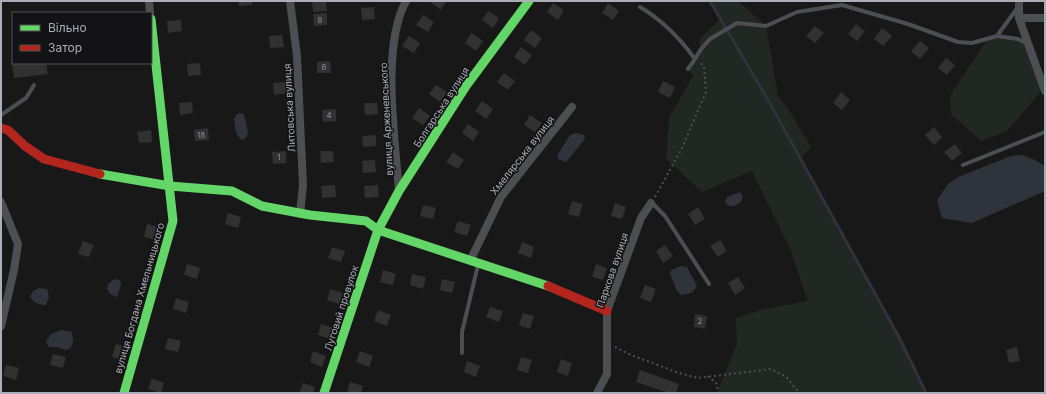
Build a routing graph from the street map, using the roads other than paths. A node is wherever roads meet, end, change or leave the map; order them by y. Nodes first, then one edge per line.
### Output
1 (149, 1) edge
2 (290, 1) edge
3 (406, 1) edge
4 (529, 1) edge
5 (1018, 4) edge
6 (640, 7) dead end
7 (150, 12) edge
8 (1019, 18) junction
9 (1045, 18) edge
10 (152, 28) edge
11 (997, 36) junction
12 (1028, 44) junction
13 (695, 59) junction
14 (688, 69) dead end
15 (34, 85) dead end
16 (1045, 91) edge
17 (572, 107) dead end
18 (1, 115) edge
19 (1, 128) edge
20 (1045, 132) edge
21 (962, 165) dead end
22 (170, 186) junction
23 (399, 191) junction
24 (1, 202) edge
25 (651, 203) joint
26 (300, 214) junction
27 (378, 230) junction
28 (474, 262) junction
29 (709, 284) dead end
30 (607, 311) junction
31 (1, 326) edge
32 (462, 352) dead end
33 (124, 393) edge
34 (324, 393) edge
35 (597, 393) edge

1 - 7 street
2 - 26 street, Литовська вулиця
3 - 23 street, вулиця Арженевського
4 - 23 street, Болгарська вулиця
5 - 8 street
5 - 11 lane
6 - 13 lane
8 - 9 street
8 - 12 street
10 - 22 street, вулиця Богдана Хмельницького
11 - 12 lane
11 - 13 lane
12 - 16 street
13 - 14 lane
15 - 18 lane
17 - 28 street, Хмелярська вулиця
19 - 22 street
20 - 21 lane
22 - 26 street
22 - 33 street, вулиця Богдана Хмельницького
23 - 27 street, Болгарська вулиця
24 - 31 street
25 - 29 lane
25 - 30 street, Паркова вулиця
26 - 27 street
27 - 28 street
27 - 34 street, Луговий провулок
28 - 30 street
28 - 32 lane
30 - 35 street, Паркова вулиця

